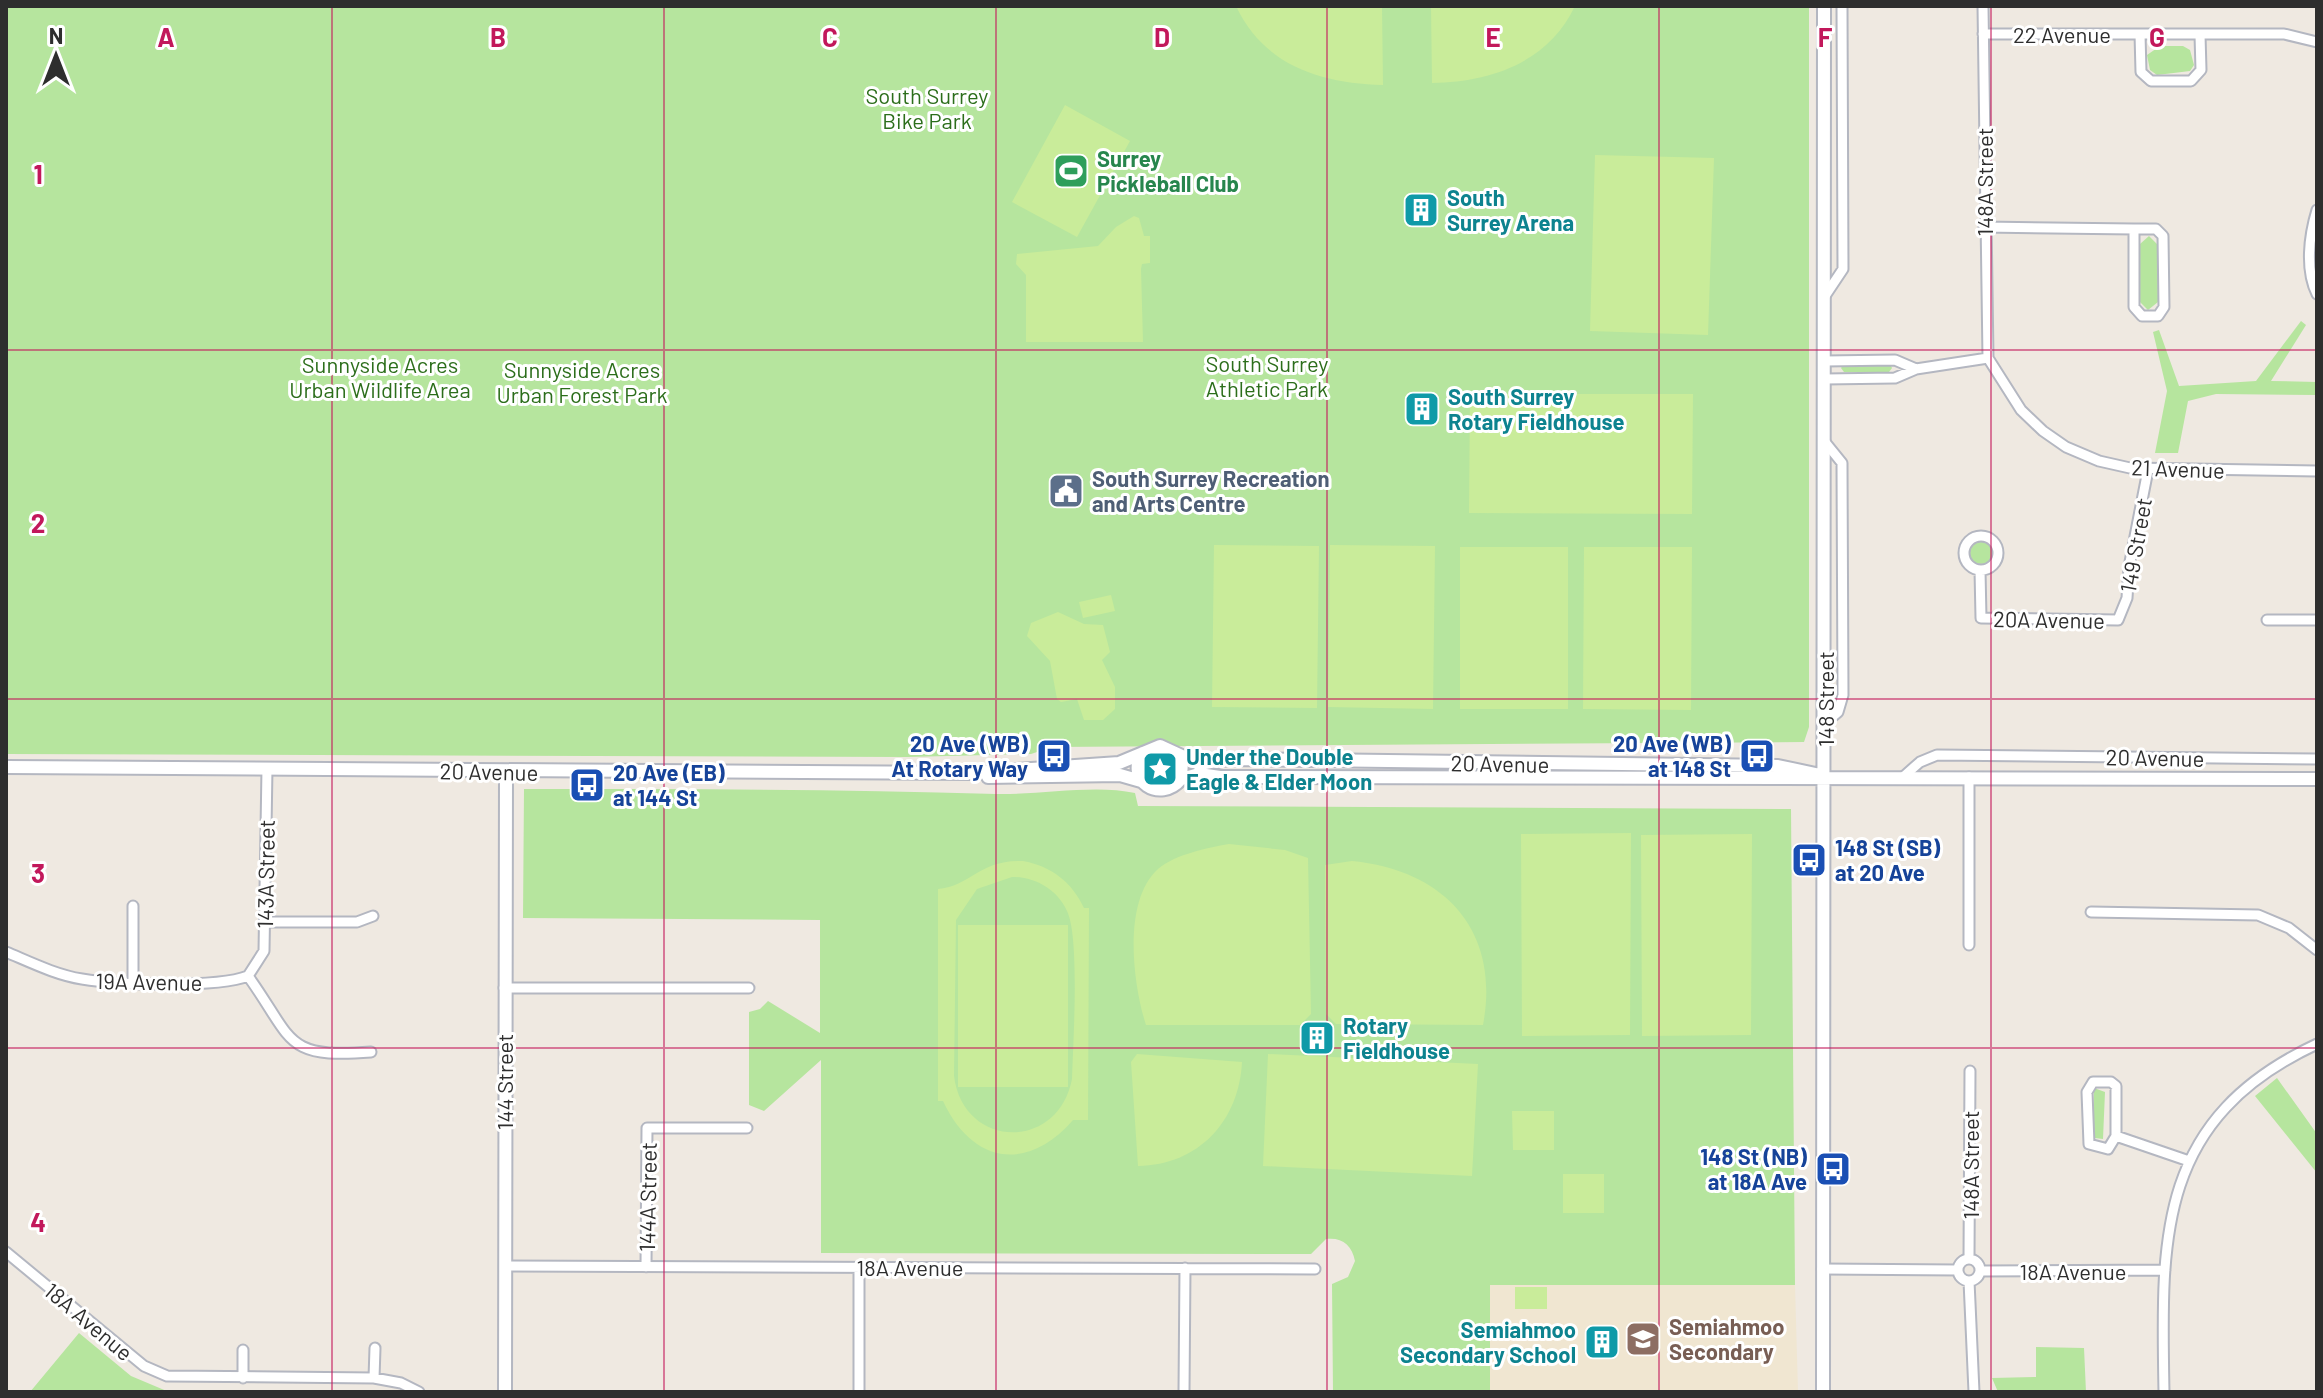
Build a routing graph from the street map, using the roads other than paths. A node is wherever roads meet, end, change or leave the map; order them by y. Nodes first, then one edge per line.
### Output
1 (1824, 6) edge
2 (1842, 6) edge
3 (1983, 6) edge
4 (1983, 34) junction
5 (2140, 34) junction
6 (2200, 35) junction
7 (2317, 42) edge
8 (2317, 210) edge
9 (1984, 227) junction
10 (2134, 229) junction
11 (2317, 294) edge
12 (1825, 296) junction
13 (1988, 358) junction
14 (1825, 361) junction
15 (1916, 369) junction
16 (1825, 379) junction
17 (1825, 442) junction
18 (2148, 470) junction
19 (2317, 471) edge
20 (1980, 570) dead end
21 (2118, 620) joint
22 (2267, 620) dead end
23 (2317, 620) edge
24 (1825, 723) junction
25 (1144, 752) junction
26 (1177, 754) junction
27 (2317, 759) edge
28 (6, 767) edge
29 (267, 768) junction
30 (506, 772) junction
31 (973, 773) junction
32 (1825, 776) junction
33 (1903, 777) junction
34 (1969, 777) junction
35 (1181, 779) junction
36 (2317, 779) edge
37 (1141, 781) junction
38 (133, 906) dead end
39 (2091, 912) dead end
40 (373, 916) dead end
41 (266, 922) junction
42 (1969, 945) dead end
43 (2317, 949) edge
44 (6, 952) edge
45 (248, 976) junction
46 (133, 982) junction
47 (504, 988) junction
48 (749, 988) dead end
49 (2317, 1044) edge
50 (371, 1052) dead end
51 (1970, 1071) dead end
52 (747, 1128) dead end
53 (2116, 1136) junction
54 (2189, 1161) junction
55 (6, 1252) edge
56 (1969, 1258) junction
57 (505, 1266) junction
58 (646, 1267) junction
59 (859, 1267) junction
60 (1185, 1268) junction
61 (1315, 1269) dead end
62 (1822, 1269) junction
63 (1958, 1270) junction
64 (2165, 1270) junction
65 (1980, 1271) junction
66 (1969, 1281) junction
67 (375, 1348) dead end
68 (243, 1350) dead end
69 (243, 1378) junction
70 (374, 1378) junction
71 (419, 1392) edge
72 (505, 1392) edge
73 (859, 1392) edge
74 (1184, 1392) edge
75 (1823, 1392) edge
76 (1974, 1392) edge
77 (2164, 1392) edge

1 - 12 street, 148 Street
2 - 12 street
3 - 4 street, 148A Street
4 - 5 street, 22 Avenue
4 - 9 street, 148A Street
5 - 6 street, 22 Avenue
5 - 6 street, 22 Avenue
6 - 7 street, 22 Avenue
8 - 11 street
9 - 10 street
9 - 13 street, 148A Street
10 - 10 street
12 - 14 street, 148 Street
13 - 15 street
13 - 18 street, 21 Avenue
14 - 15 street
14 - 16 street, 148 Street
15 - 16 street
16 - 17 street, 148 Street
17 - 24 street, 148 Street
17 - 24 street
18 - 19 street, 21 Avenue
18 - 21 street, 149 Street
20 - 21 street, 20A Avenue
22 - 23 street
24 - 32 street, 148 Street
25 - 26 street
25 - 31 street, 20 Avenue
25 - 37 street
26 - 32 street, 20 Avenue
26 - 35 street
27 - 33 street, 20 Avenue
28 - 29 street, 20 Avenue
29 - 30 street, 20 Avenue
29 - 41 street, 143A Street
30 - 31 street, 20 Avenue
30 - 47 street, 144 Street
31 - 37 street, 20 Avenue
32 - 33 street, 20 Avenue
32 - 35 street, 20 Avenue
32 - 62 street, 148 Street
33 - 34 street, 20 Avenue
34 - 36 street, 20 Avenue
34 - 42 street
35 - 37 street
38 - 46 street
39 - 43 street
40 - 41 street
41 - 45 street, 143A Street
44 - 46 street, 19A Avenue
45 - 46 street, 19A Avenue
45 - 50 street
47 - 48 street
47 - 57 street, 144 Street
49 - 54 street
51 - 56 street, 148A Street
52 - 58 street, 144A Street
53 - 53 street
53 - 54 street
54 - 64 street
55 - 69 street, 18A Avenue
56 - 63 street
56 - 65 street
57 - 58 street, 18A Avenue
57 - 72 street, 144 Street
58 - 59 street, 18A Avenue
59 - 60 street, 18A Avenue
59 - 73 street
60 - 61 street, 18A Avenue
60 - 74 street
62 - 63 street
62 - 75 street, 148 Street
63 - 66 street
64 - 65 street, 18A Avenue
64 - 77 street
65 - 66 street
66 - 76 street
67 - 70 street
68 - 69 street
69 - 70 street, 18A Avenue
70 - 71 street, 18A Avenue

